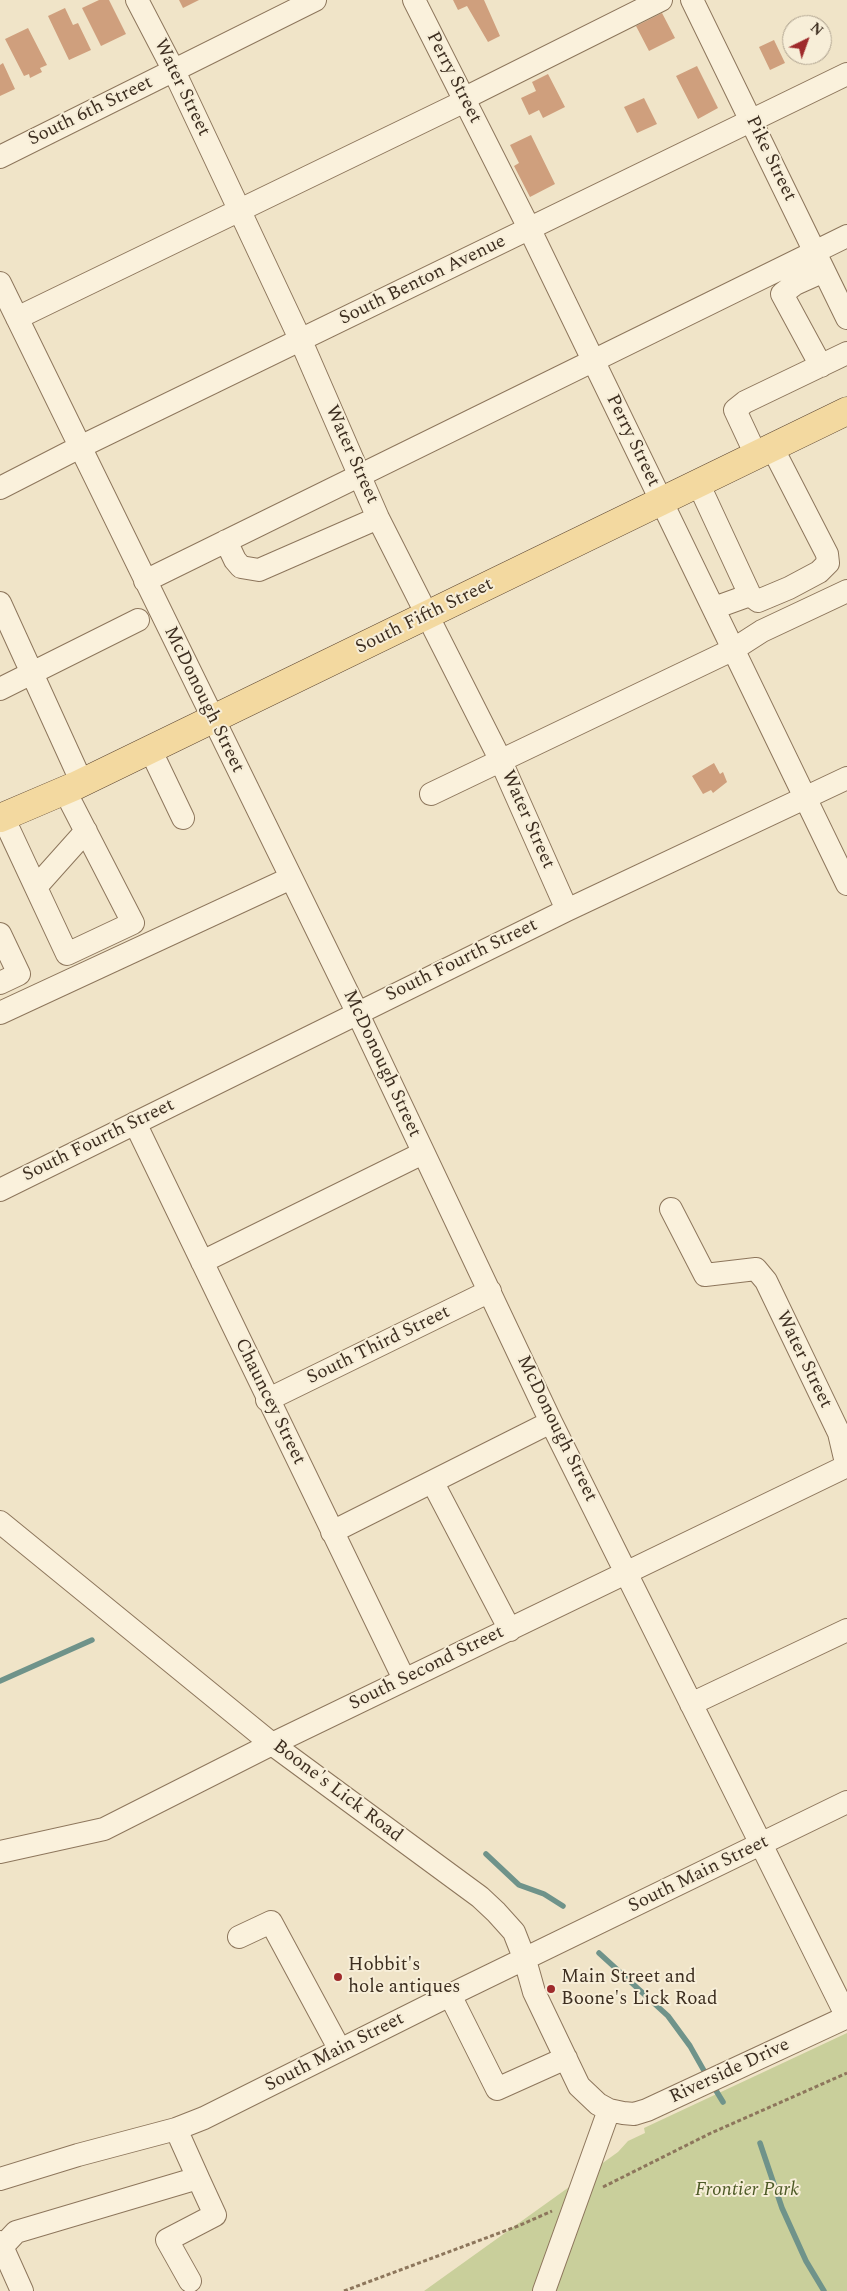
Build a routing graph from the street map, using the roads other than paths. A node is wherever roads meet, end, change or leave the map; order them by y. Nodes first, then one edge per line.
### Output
1 (138, 0) edge
2 (316, 0) edge
3 (414, 0) edge
4 (660, 0) edge
5 (692, 0) edge
6 (174, 71) junction
7 (847, 74) edge
8 (465, 101) junction
9 (751, 120) junction
10 (0, 157) edge
11 (240, 210) junction
12 (529, 228) junction
13 (847, 236) edge
14 (819, 261) junction
15 (0, 282) edge
16 (17, 318) junction
17 (847, 318) edge
18 (301, 341) junction
19 (847, 353) edge
20 (593, 360) junction
21 (821, 366) junction
22 (847, 411) edge
23 (80, 447) junction
24 (764, 451) junction
25 (360, 475) junction
26 (698, 483) junction
27 (0, 488) edge
28 (662, 501) junction
29 (378, 518) junction
30 (226, 541) junction
31 (145, 581) junction
32 (847, 591) edge
33 (754, 598) junction
34 (0, 604) edge
35 (714, 608) junction
36 (427, 616) junction
37 (138, 620) dead end
38 (734, 649) junction
39 (32, 672) junction
40 (0, 689) edge
41 (212, 718) junction
42 (150, 749) junction
43 (500, 759) junction
44 (847, 778) edge
45 (74, 787) junction
46 (431, 794) dead end
47 (805, 798) junction
48 (2, 818) edge
49 (183, 818) dead end
50 (86, 831) junction
51 (291, 878) junction
52 (847, 884) edge
53 (36, 886) junction
54 (567, 910) junction
55 (0, 934) edge
56 (0, 983) edge
57 (357, 1012) junction
58 (0, 1013) edge
59 (135, 1123) junction
60 (423, 1153) junction
61 (0, 1190) edge
62 (671, 1210) dead end
63 (202, 1262) junction
64 (490, 1291) junction
65 (267, 1400) junction
66 (551, 1422) junction
67 (847, 1467) edge
68 (433, 1483) junction
69 (0, 1522) edge
70 (332, 1532) junction
71 (627, 1574) junction
72 (510, 1630) junction
73 (847, 1630) edge
74 (404, 1679) junction
75 (691, 1704) junction
76 (272, 1744) junction
77 (847, 1802) edge
78 (761, 1845) junction
79 (0, 1852) edge
80 (239, 1937) dead end
81 (525, 1960) junction
82 (450, 1995) junction
83 (847, 2017) edge
84 (340, 2050) junction
85 (566, 2058) junction
86 (610, 2110) junction
87 (176, 2129) junction
88 (198, 2178) junction
89 (0, 2179) edge
90 (1, 2245) edge
91 (190, 2281) dead end
92 (20, 2290) edge
93 (544, 2291) edge

1 - 6 street, Water Street
2 - 6 street, South 6th Street
3 - 8 street, Perry Street
4 - 8 street
5 - 9 street, Pike Street
6 - 10 street, South 6th Street
6 - 11 street, Water Street
7 - 9 street, South Benton Avenue
8 - 11 street
8 - 12 street, Perry Street
9 - 12 street, South Benton Avenue
9 - 14 street, Pike Street
11 - 16 street
11 - 18 street, Water Street
12 - 18 street, South Benton Avenue
12 - 20 street, Perry Street
13 - 14 street
14 - 17 street, Pike Street
14 - 20 street
14 - 21 street
15 - 16 street, McDonough Street
16 - 23 street, McDonough Street
18 - 23 street, South Benton Avenue
18 - 25 street, Water Street
19 - 21 street
20 - 25 street
20 - 28 street, Perry Street
21 - 24 street
22 - 24 main road, South Fifth Street
23 - 27 street, South Benton Avenue
23 - 31 street, McDonough Street
24 - 26 main road, South Fifth Street
24 - 33 street
25 - 29 street, Water Street
25 - 30 street
26 - 28 main road, South Fifth Street
26 - 33 street
28 - 35 street, Perry Street
28 - 36 main road, South Fifth Street
29 - 30 street
29 - 36 street, Water Street
30 - 31 street
31 - 41 street, McDonough Street
32 - 38 street
33 - 35 street
34 - 39 street
35 - 38 street, Perry Street
36 - 41 main road, South Fifth Street
36 - 43 street, Water Street
37 - 39 street
38 - 43 street
38 - 47 street, Perry Street
39 - 40 street
39 - 45 street
41 - 42 main road, South Fifth Street
41 - 51 street, McDonough Street
42 - 45 main road, South Fifth Street
42 - 49 street
43 - 46 street
43 - 54 street, Water Street
44 - 47 street, South Fourth Street
45 - 48 main road, South Fifth Street
45 - 50 street
47 - 52 street, Perry Street
47 - 54 street, South Fourth Street
48 - 53 street
50 - 53 street
50 - 53 street
51 - 57 street, McDonough Street
51 - 58 street
54 - 57 street, South Fourth Street
55 - 56 street
57 - 59 street, South Fourth Street
57 - 60 street, McDonough Street
59 - 61 street, South Fourth Street
59 - 63 street, Chauncey Street
60 - 63 street
60 - 64 street, McDonough Street
62 - 67 street, Water Street
63 - 65 street, Chauncey Street
64 - 65 street, South Third Street
64 - 66 street, McDonough Street
65 - 70 street, Chauncey Street
66 - 68 street
66 - 71 street, McDonough Street
67 - 71 street, South Second Street
68 - 70 street
68 - 72 street
69 - 76 street, Boone's Lick Road
70 - 74 street, Chauncey Street
71 - 72 street, South Second Street
71 - 75 street, McDonough Street
72 - 74 street, South Second Street
73 - 75 street
74 - 76 street, South Second Street
75 - 78 street, McDonough Street
76 - 79 street, South Second Street
76 - 81 street, Boone's Lick Road
77 - 78 street, South Main Street
78 - 81 street, South Main Street
78 - 83 street, McDonough Street
80 - 84 street
81 - 82 street, South Main Street
81 - 85 street, Boone's Lick Road
82 - 84 street, South Main Street
82 - 85 street
83 - 86 street, Riverside Drive
84 - 87 street, South Main Street
85 - 86 street, Boone's Lick Road
86 - 93 street
87 - 88 street
87 - 89 street, South Main Street
88 - 90 street
88 - 91 street
90 - 92 street

